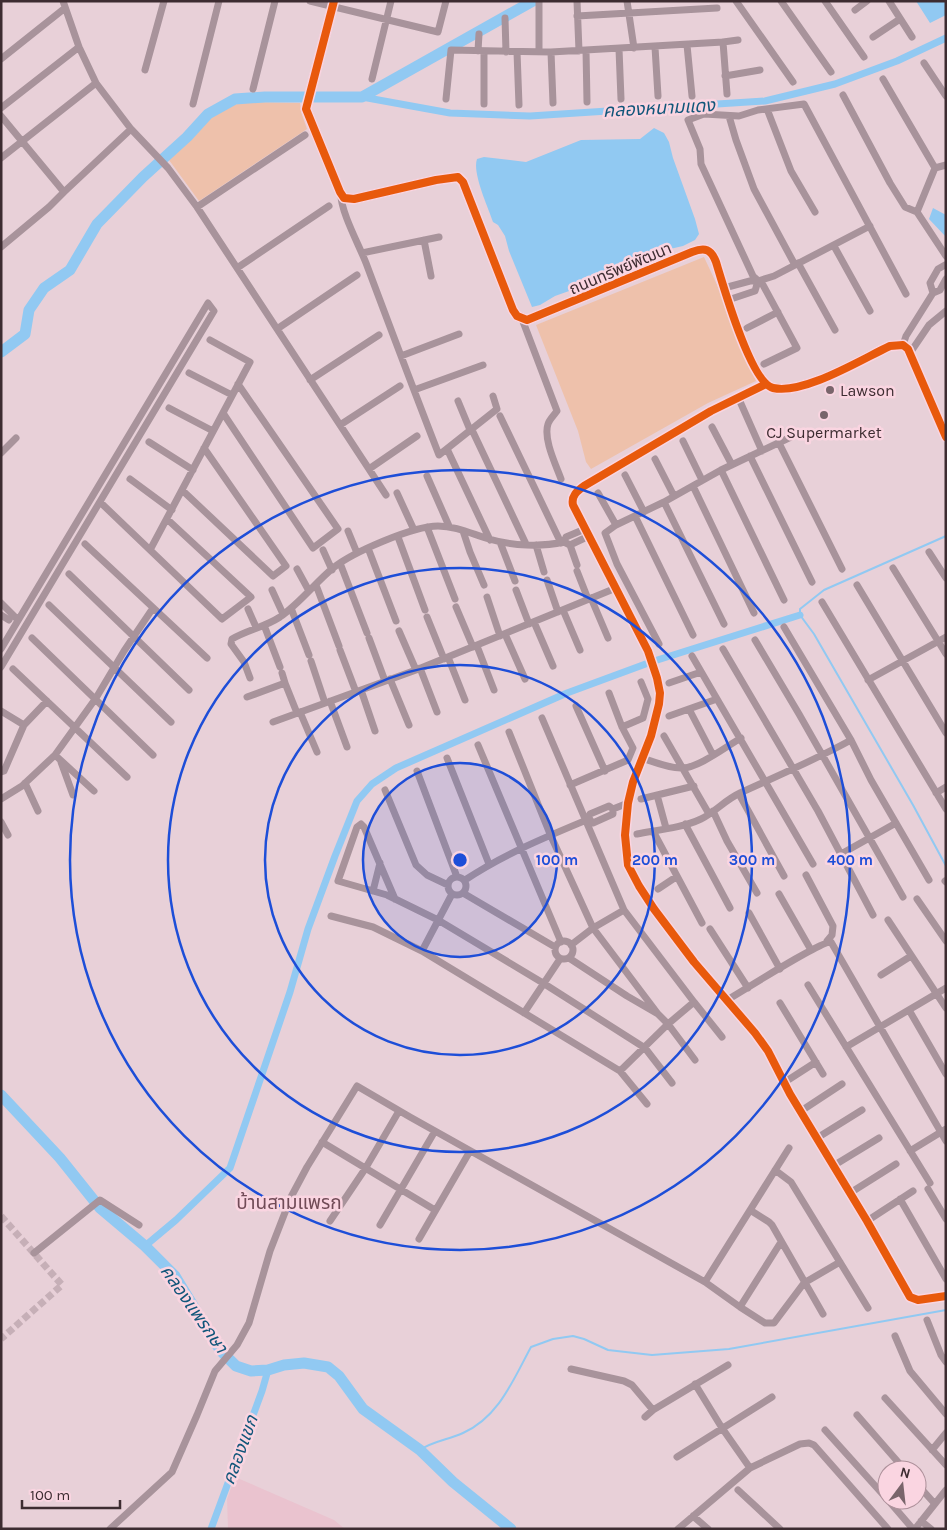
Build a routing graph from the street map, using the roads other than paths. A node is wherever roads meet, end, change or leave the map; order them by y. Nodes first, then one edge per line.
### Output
1 (164, 1) edge
2 (219, 1) edge
3 (275, 1) edge
4 (310, 1) edge
5 (390, 1) edge
6 (446, 1) edge
7 (539, 1) edge
8 (577, 1) edge
9 (627, 1) edge
10 (693, 1) edge
11 (736, 1) edge
12 (782, 1) edge
13 (825, 1) edge
14 (867, 1) edge
15 (889, 1) edge
16 (64, 4) edge
17 (333, 4) edge
18 (717, 8) dead end
19 (700, 9) junction
20 (855, 10) dead end
21 (629, 13) junction
22 (577, 16) junction
23 (505, 18) dead end
24 (900, 19) junction
25 (386, 20) junction
26 (478, 34) dead end
27 (873, 37) dead end
28 (912, 37) dead end
29 (738, 40) dead end
30 (723, 42) junction
31 (687, 45) junction
32 (79, 47) junction
33 (655, 47) junction
34 (634, 48) junction
35 (619, 49) junction
36 (582, 50) junction
37 (481, 52) junction
38 (506, 52) junction
39 (517, 52) junction
40 (539, 52) junction
41 (551, 52) junction
42 (864, 56) dead end
43 (1, 59) edge
44 (924, 62) dead end
45 (145, 70) dead end
46 (760, 70) dead end
47 (831, 72) dead end
48 (725, 76) junction
49 (883, 78) dead end
50 (372, 79) dead end
51 (793, 82) dead end
52 (96, 83) junction
53 (253, 89) dead end
54 (727, 94) dead end
55 (843, 95) dead end
56 (658, 96) dead end
57 (692, 96) dead end
58 (946, 96) edge
59 (446, 99) dead end
60 (621, 99) dead end
61 (587, 102) dead end
62 (553, 103) dead end
63 (193, 104) dead end
64 (484, 104) dead end
65 (519, 105) dead end
66 (1, 108) edge
67 (767, 109) junction
68 (1, 116) edge
69 (729, 116) junction
70 (131, 129) junction
71 (305, 135) dead end
72 (23, 141) junction
73 (1, 158) edge
74 (946, 165) edge
75 (935, 168) junction
76 (64, 192) junction
77 (341, 196) junction
78 (329, 206) dead end
79 (197, 208) junction
80 (814, 212) dead end
81 (917, 212) junction
82 (870, 226) junction
83 (440, 237) dead end
84 (424, 240) junction
85 (834, 246) junction
86 (1, 247) edge
87 (362, 253) junction
88 (946, 256) edge
89 (797, 264) junction
90 (945, 264) edge
91 (237, 268) junction
92 (357, 275) dead end
93 (431, 276) dead end
94 (946, 279) edge
95 (758, 282) junction
96 (724, 288) junction
97 (933, 293) junction
98 (906, 294) dead end
99 (728, 300) junction
100 (946, 310) edge
101 (870, 311) dead end
102 (778, 312) junction
103 (522, 319) junction
104 (747, 328) dead end
105 (277, 329) junction
106 (835, 330) dead end
107 (459, 334) dead end
108 (379, 335) dead end
109 (210, 340) dead end
110 (906, 349) junction
111 (401, 356) junction
112 (764, 364) dead end
113 (483, 365) dead end
114 (190, 373) dead end
115 (310, 380) junction
116 (238, 384) junction
117 (766, 384) junction
118 (400, 386) dead end
119 (414, 390) junction
120 (232, 395) junction
121 (493, 396) dead end
122 (738, 397) junction
123 (458, 400) dead end
124 (169, 408) dead end
125 (223, 413) junction
126 (500, 416) dead end
127 (340, 425) junction
128 (712, 427) dead end
129 (471, 431) junction
130 (213, 432) junction
131 (417, 436) dead end
132 (791, 437) dead end
133 (946, 437) edge
134 (16, 438) dead end
135 (149, 442) dead end
136 (683, 442) dead end
137 (779, 443) junction
138 (204, 448) junction
139 (762, 450) junction
140 (448, 451) dead end
141 (1, 453) edge
142 (750, 456) junction
143 (654, 460) dead end
144 (732, 465) junction
145 (369, 469) junction
146 (192, 470) junction
147 (721, 470) junction
148 (625, 475) dead end
149 (427, 476) dead end
150 (561, 478) dead end
151 (130, 479) dead end
152 (702, 480) junction
153 (693, 486) junction
154 (182, 490) junction
155 (397, 493) dead end
156 (598, 493) dead end
157 (386, 495) dead end
158 (674, 496) junction
159 (100, 502) junction
160 (664, 502) junction
161 (172, 510) junction
162 (644, 512) junction
163 (635, 516) junction
164 (167, 519) junction
165 (449, 526) junction
166 (616, 526) junction
167 (427, 527) junction
168 (585, 529) junction
169 (414, 530) junction
170 (348, 531) dead end
171 (463, 531) junction
172 (398, 536) junction
173 (589, 536) junction
174 (490, 540) junction
175 (500, 542) junction
176 (565, 543) junction
177 (85, 544) dead end
178 (526, 544) junction
179 (536, 545) junction
180 (368, 548) junction
181 (150, 550) junction
182 (323, 550) dead end
183 (929, 552) dead end
184 (357, 553) junction
185 (340, 563) junction
186 (893, 568) dead end
187 (297, 569) dead end
188 (842, 569) dead end
189 (332, 570) junction
190 (69, 574) dead end
191 (946, 578) edge
192 (515, 581) dead end
193 (812, 582) dead end
194 (316, 585) junction
195 (484, 585) dead end
196 (857, 585) dead end
197 (616, 588) junction
198 (272, 590) dead end
199 (516, 590) dead end
200 (309, 591) junction
201 (487, 598) dead end
202 (589, 599) junction
203 (784, 600) dead end
204 (822, 602) dead end
205 (1, 603) edge
206 (49, 605) dead end
207 (153, 608) junction
208 (291, 608) junction
209 (248, 609) dead end
210 (561, 611) junction
211 (754, 613) dead end
212 (283, 614) junction
213 (1, 615) edge
214 (9, 620) dead end
215 (18, 620) junction
216 (396, 621) dead end
217 (532, 623) junction
218 (724, 624) dead end
219 (260, 626) junction
220 (784, 627) dead end
221 (399, 632) dead end
222 (503, 635) junction
223 (693, 635) dead end
224 (134, 636) junction
225 (946, 637) edge
226 (32, 638) dead end
227 (608, 638) dead end
228 (755, 640) dead end
229 (938, 641) junction
230 (659, 644) dead end
231 (475, 647) junction
232 (723, 648) dead end
233 (1, 649) edge
234 (580, 650) dead end
235 (946, 654) edge
236 (692, 656) dead end
237 (207, 658) dead end
238 (446, 658) junction
239 (902, 660) junction
240 (553, 666) dead end
241 (1, 667) edge
242 (114, 667) junction
243 (12, 669) dead end
244 (418, 669) junction
245 (701, 672) junction
246 (250, 678) dead end
247 (525, 679) dead end
248 (387, 680) junction
249 (868, 680) junction
250 (641, 682) dead end
251 (668, 682) dead end
252 (285, 683) junction
253 (189, 690) dead end
254 (494, 690) dead end
255 (358, 691) junction
256 (609, 693) dead end
257 (247, 697) dead end
258 (96, 699) junction
259 (717, 699) junction
260 (465, 700) dead end
261 (47, 701) junction
262 (328, 702) junction
263 (576, 706) dead end
264 (689, 709) junction
265 (1, 711) edge
266 (299, 712) junction
267 (437, 712) dead end
268 (669, 716) dead end
269 (542, 718) dead end
270 (171, 722) dead end
271 (273, 722) dead end
272 (24, 725) junction
273 (409, 725) dead end
274 (622, 727) junction
275 (74, 728) junction
276 (375, 731) dead end
277 (509, 732) dead end
278 (946, 732) edge
279 (664, 736) dead end
280 (741, 738) junction
281 (851, 740) junction
282 (478, 745) dead end
283 (347, 747) dead end
284 (317, 752) dead end
285 (1, 754) edge
286 (153, 755) dead end
287 (713, 755) junction
288 (822, 755) junction
289 (57, 757) junction
290 (10, 758) junction
291 (447, 758) dead end
292 (642, 758) junction
293 (683, 769) junction
294 (794, 769) junction
295 (416, 771) dead end
296 (604, 771) junction
297 (1, 772) edge
298 (127, 777) dead end
299 (25, 782) junction
300 (766, 782) junction
301 (570, 785) junction
302 (694, 786) junction
303 (946, 787) edge
304 (384, 790) dead end
305 (94, 791) dead end
306 (936, 792) junction
307 (738, 794) junction
308 (73, 795) dead end
309 (657, 795) junction
310 (1, 799) edge
311 (641, 799) dead end
312 (628, 803) junction
313 (946, 808) edge
314 (38, 811) dead end
315 (711, 812) junction
316 (588, 820) junction
317 (1, 822) edge
318 (896, 823) junction
319 (685, 824) junction
320 (666, 828) junction
321 (653, 831) junction
322 (550, 834) junction
323 (638, 834) dead end
324 (8, 835) dead end
325 (869, 838) junction
326 (522, 848) junction
327 (841, 854) junction
328 (380, 863) junction
329 (489, 864) junction
330 (813, 864) dead end
331 (806, 875) dead end
332 (784, 876) dead end
333 (457, 877) junction
334 (676, 877) junction
335 (465, 880) junction
336 (929, 880) dead end
337 (448, 885) junction
338 (658, 889) dead end
339 (373, 891) junction
340 (463, 893) junction
341 (757, 893) dead end
342 (452, 894) junction
343 (779, 894) dead end
344 (903, 897) dead end
345 (395, 899) junction
346 (917, 899) dead end
347 (730, 908) dead end
348 (624, 910) junction
349 (749, 913) dead end
350 (873, 914) dead end
351 (331, 916) dead end
352 (438, 920) junction
353 (888, 920) dead end
354 (702, 923) dead end
355 (593, 928) junction
356 (710, 930) dead end
357 (827, 941) junction
358 (946, 941) edge
359 (561, 942) junction
360 (571, 945) junction
361 (555, 947) junction
362 (812, 950) junction
363 (422, 951) junction
364 (911, 956) junction
365 (569, 958) junction
366 (560, 959) junction
367 (780, 969) junction
368 (881, 975) dead end
369 (543, 983) junction
370 (808, 986) dead end
371 (639, 987) junction
372 (748, 988) junction
373 (946, 988) edge
374 (937, 994) junction
375 (627, 996) junction
376 (727, 1000) junction
377 (694, 1002) junction
378 (780, 1003) dead end
379 (946, 1008) edge
380 (909, 1010) junction
381 (524, 1013) junction
382 (658, 1014) junction
383 (668, 1024) junction
384 (880, 1027) junction
385 (722, 1037) dead end
386 (846, 1047) junction
387 (645, 1048) junction
388 (695, 1060) dead end
389 (816, 1062) junction
390 (620, 1071) junction
391 (823, 1074) dead end
392 (946, 1074) edge
393 (785, 1082) junction
394 (672, 1084) dead end
395 (842, 1084) dead end
396 (647, 1104) dead end
397 (862, 1110) dead end
398 (399, 1111) junction
399 (801, 1111) junction
400 (943, 1130) edge
401 (435, 1131) junction
402 (817, 1138) junction
403 (879, 1138) dead end
404 (322, 1142) junction
405 (946, 1142) edge
406 (789, 1148) dead end
407 (470, 1151) junction
408 (910, 1151) junction
409 (896, 1164) dead end
410 (833, 1166) junction
411 (365, 1168) junction
412 (775, 1170) junction
413 (401, 1190) junction
414 (913, 1191) dead end
415 (850, 1193) junction
416 (900, 1199) junction
417 (435, 1210) junction
418 (750, 1210) junction
419 (946, 1219) edge
420 (330, 1221) dead end
421 (867, 1221) junction
422 (380, 1225) dead end
423 (139, 1226) dead end
424 (419, 1238) dead end
425 (781, 1242) junction
426 (34, 1253) dead end
427 (840, 1262) junction
428 (946, 1279) edge
429 (705, 1282) junction
430 (804, 1283) junction
431 (946, 1296) edge
432 (740, 1307) junction
433 (868, 1308) dead end
434 (823, 1314) dead end
435 (927, 1320) dead end
436 (895, 1336) dead end
437 (946, 1362) edge
438 (728, 1365) dead end
439 (571, 1369) dead end
440 (695, 1384) junction
441 (772, 1396) dead end
442 (885, 1398) dead end
443 (653, 1410) junction
444 (946, 1414) edge
445 (856, 1415) dead end
446 (645, 1417) dead end
447 (722, 1428) junction
448 (825, 1430) dead end
449 (946, 1433) edge
450 (932, 1450) junction
451 (677, 1457) dead end
452 (896, 1460) edge
453 (946, 1465) edge
454 (750, 1468) junction
455 (877, 1489) edge
456 (738, 1490) dead end
457 (945, 1492) edge
458 (927, 1496) edge
459 (934, 1504) junction
460 (896, 1510) edge
461 (693, 1516) junction
462 (921, 1521) junction
463 (110, 1529) edge
464 (678, 1529) edge
465 (708, 1529) edge
466 (780, 1529) edge
467 (888, 1529) edge
468 (914, 1529) edge
469 (931, 1529) edge

1 - 45 street
2 - 63 street
3 - 53 street
4 - 17 street
5 - 25 street
6 - 25 street
7 - 40 street
8 - 22 street
9 - 21 street
10 - 19 street
11 - 51 street
12 - 47 street
13 - 42 street
14 - 20 street
15 - 24 street
16 - 32 street
16 - 43 street
17 - 25 street
17 - 77 street
18 - 19 street
19 - 21 street
21 - 22 street
21 - 34 street
22 - 36 street
23 - 38 street
24 - 27 street
24 - 28 street
25 - 50 street
26 - 37 street
29 - 30 street
30 - 31 street
30 - 48 street
31 - 33 street
31 - 57 street
32 - 52 street
32 - 66 street
33 - 34 street
33 - 56 street
34 - 35 street
35 - 36 street
35 - 60 street
36 - 41 street
36 - 61 street
37 - 38 street
37 - 59 street
37 - 64 street
38 - 39 street
39 - 40 street
39 - 65 street
40 - 41 street
41 - 62 street
44 - 58 street
46 - 48 street
48 - 54 street
49 - 75 street
52 - 70 street
52 - 72 street
55 - 81 street
67 - 69 street
67 - 80 street
67 - 82 street
68 - 72 street
69 - 89 street
69 - 95 street
70 - 76 street
70 - 79 street
71 - 79 street
72 - 73 street
72 - 76 street
74 - 75 street
75 - 81 street
76 - 86 street
77 - 87 street
77 - 103 street
78 - 91 street
79 - 91 street
81 - 88 street
82 - 85 street
82 - 98 street
83 - 84 street
84 - 87 street
84 - 93 street
85 - 89 street
85 - 101 street
87 - 111 street
89 - 95 street
89 - 106 street
90 - 97 street
91 - 105 street
92 - 105 street
94 - 97 street
95 - 96 street
95 - 99 street
95 - 102 street
96 - 99 street, ถนนทรัพย์พัฒนา
96 - 103 street, ถนนทรัพย์พัฒนา
97 - 110 street
99 - 117 street, ถนนทรัพย์พัฒนา
100 - 110 street
102 - 104 street
102 - 112 street
103 - 150 street
105 - 115 street
107 - 111 street
108 - 115 street
109 - 116 street
110 - 117 street
110 - 133 street
111 - 119 street
113 - 119 street
114 - 120 street
115 - 127 street
116 - 120 street
116 - 125 street
117 - 122 street
118 - 127 street
119 - 129 street
120 - 125 street
121 - 129 street
122 - 139 street
122 - 168 street
123 - 129 street
124 - 130 street
125 - 130 street
126 - 176 street
127 - 145 street
128 - 144 street
129 - 178 street
130 - 138 street
131 - 145 street
132 - 137 street
134 - 141 street
135 - 146 street
136 - 152 street
137 - 139 street
137 - 188 street
138 - 146 street
138 - 154 street
139 - 142 street
140 - 174 street
142 - 144 street
142 - 193 street
143 - 158 street
144 - 147 street
145 - 157 street
146 - 154 street
147 - 152 street
147 - 203 street
148 - 162 street
149 - 165 street
151 - 161 street
152 - 153 street
153 - 158 street
153 - 211 street
154 - 161 street
155 - 169 street
156 - 166 street
158 - 160 street
159 - 181 street
159 - 215 street
159 - 241 street
160 - 162 street
160 - 218 street
161 - 164 street
162 - 163 street
163 - 166 street
163 - 223 street
164 - 181 street
164 - 181 street
165 - 167 street
165 - 171 street
166 - 230 street
167 - 169 street
167 - 231 street
168 - 173 street
168 - 176 street
169 - 172 street
170 - 184 street
171 - 174 street
171 - 195 street
172 - 180 street
172 - 238 street
173 - 176 street
173 - 197 street
174 - 175 street
175 - 178 street
175 - 192 street
176 - 179 street
176 - 202 street
177 - 207 street
178 - 179 street
179 - 210 street
180 - 184 street
180 - 216 street
182 - 189 street
183 - 191 street
184 - 185 street
185 - 189 street
185 - 248 street
186 - 229 street
187 - 200 street
189 - 194 street
190 - 224 street
194 - 200 street
194 - 255 street
196 - 239 street
197 - 202 street
197 - 292 street
198 - 212 street
199 - 217 street
200 - 208 street
201 - 222 street
202 - 210 street
202 - 227 street
204 - 249 street
205 - 215 street
206 - 242 street
207 - 224 street
207 - 237 street
208 - 212 street
208 - 262 street
209 - 219 street
210 - 217 street
210 - 234 street
212 - 219 street
213 - 214 street
215 - 233 street
217 - 222 street
217 - 240 street
219 - 246 street
219 - 252 street
220 - 281 street
221 - 244 street
222 - 231 street
222 - 247 street
224 - 242 street
224 - 253 street
225 - 229 street
226 - 258 street
228 - 288 street
229 - 235 street
229 - 239 street
231 - 238 street
231 - 254 street
232 - 294 street
236 - 245 street
238 - 244 street
238 - 260 street
239 - 249 street
239 - 278 street
242 - 258 street
242 - 270 street
243 - 261 street
244 - 248 street
244 - 267 street
245 - 251 street
245 - 259 street
248 - 255 street
248 - 273 street
249 - 306 street
250 - 274 street
252 - 257 street
252 - 266 street
255 - 262 street
255 - 276 street
256 - 274 street
258 - 275 street
258 - 286 street
259 - 264 street
259 - 280 street
261 - 272 street
261 - 275 street
262 - 266 street
262 - 283 street
263 - 296 street
264 - 268 street
264 - 287 street
265 - 272 street
266 - 271 street
266 - 284 street
269 - 301 street
272 - 290 street
274 - 296 street
275 - 289 street
275 - 298 street
277 - 322 street
279 - 293 street
280 - 287 street
280 - 300 street
281 - 288 street
281 - 318 street
282 - 326 street
285 - 290 street
287 - 293 street
288 - 294 street
288 - 325 street
289 - 299 street
289 - 305 street
289 - 308 street
290 - 297 street
291 - 329 street
292 - 293 street
292 - 312 street
293 - 302 street
294 - 300 street
294 - 327 street
295 - 333 street
296 - 301 street
299 - 310 street
299 - 314 street
300 - 307 street
300 - 330 street
301 - 316 street
302 - 309 street
302 - 315 street
303 - 306 street
304 - 337 street
306 - 313 street
307 - 315 street
307 - 332 street
309 - 311 street
309 - 320 street
312 - 316 street
312 - 376 street
315 - 319 street
315 - 341 street
316 - 322 street
316 - 348 street
317 - 324 street
318 - 325 street
318 - 336 street
319 - 320 street
319 - 347 street
320 - 321 street
321 - 323 street
321 - 334 street
322 - 326 street
322 - 355 street
325 - 327 street
325 - 344 street
326 - 329 street
326 - 359 street
327 - 350 street
328 - 339 street
328 - 339 street
328 - 345 street
329 - 335 street
331 - 357 street
333 - 335 street
333 - 337 street
334 - 338 street
334 - 354 street
335 - 340 street
337 - 342 street
339 - 345 street
340 - 342 street
340 - 361 street
342 - 352 street
343 - 362 street
345 - 352 street
346 - 358 street
348 - 355 street
348 - 377 street
349 - 367 street
351 - 363 street
352 - 363 street
352 - 369 street
353 - 364 street
355 - 360 street
355 - 371 street
356 - 372 street
357 - 362 street
357 - 384 street
359 - 360 street
359 - 361 street
360 - 365 street
361 - 366 street
362 - 367 street
363 - 381 street
364 - 368 street
364 - 374 street
365 - 366 street
365 - 375 street
366 - 369 street
367 - 372 street
369 - 381 street
369 - 387 street
370 - 386 street
371 - 375 street
371 - 382 street
372 - 376 street
373 - 374 street
374 - 379 street
374 - 380 street
375 - 382 street
376 - 393 street
377 - 383 street
377 - 385 street
378 - 389 street
380 - 384 street
380 - 392 street
381 - 390 street
382 - 383 street
383 - 387 street
383 - 388 street
384 - 386 street
384 - 400 street
386 - 408 street
387 - 390 street
387 - 394 street
389 - 391 street
389 - 393 street
390 - 396 street
393 - 399 street
395 - 399 street
397 - 402 street
398 - 401 street
398 - 404 street
398 - 411 street
399 - 402 street
400 - 405 street
400 - 408 street
401 - 407 street
401 - 413 street
402 - 410 street
403 - 410 street
404 - 411 street
404 - 463 street
406 - 412 street
407 - 417 street
407 - 429 street
408 - 419 street
409 - 415 street
410 - 415 street
411 - 413 street
411 - 420 street
412 - 418 street
412 - 427 street
413 - 417 street
413 - 422 street
414 - 416 street
415 - 421 street
416 - 421 street
416 - 428 street
417 - 424 street
418 - 425 street
418 - 429 street
421 - 431 street
423 - 426 street
425 - 430 street
425 - 432 street
427 - 430 street
427 - 433 street
429 - 432 street
430 - 432 street
430 - 434 street
435 - 437 street
436 - 444 street
438 - 440 street
439 - 443 street
440 - 443 street
440 - 447 street
441 - 447 street
442 - 450 street
443 - 446 street
445 - 452 street
447 - 451 street
447 - 454 street
448 - 455 street
449 - 450 street
450 - 453 street
454 - 461 street
454 - 467 street
456 - 466 street
457 - 459 street
458 - 459 street
459 - 462 street
460 - 468 street
461 - 464 street
461 - 465 street
462 - 468 street
462 - 469 street

